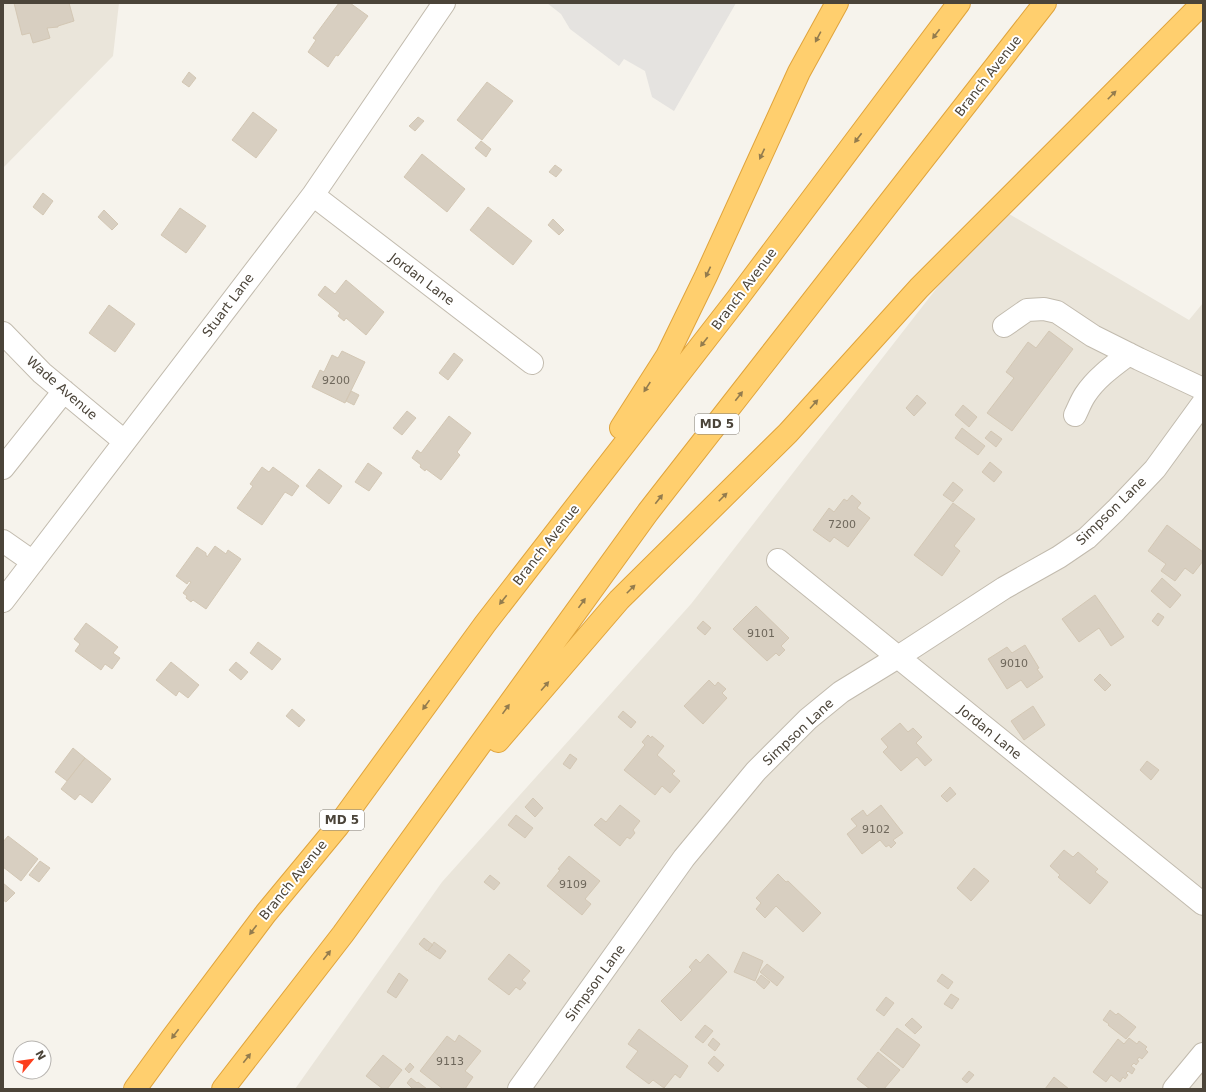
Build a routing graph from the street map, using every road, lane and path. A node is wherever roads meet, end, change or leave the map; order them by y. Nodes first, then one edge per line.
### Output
1 (444, 3) edge
2 (837, 3) edge
3 (960, 3) edge
4 (1045, 3) edge
5 (1203, 3) edge
6 (312, 195) junction
7 (1004, 326) dead end
8 (3, 333) edge
9 (1129, 354) junction
10 (532, 363) dead end
11 (1203, 389) edge
12 (64, 391) junction
13 (1203, 403) edge
14 (1075, 415) dead end
15 (124, 442) junction
16 (3, 468) edge
17 (3, 541) edge
18 (545, 547) junction
19 (778, 560) dead end
20 (33, 562) junction
21 (3, 601) edge
22 (898, 657) junction
23 (401, 854) junction
24 (1203, 904) edge
25 (1203, 1054) edge
26 (135, 1089) edge
27 (223, 1089) edge
28 (519, 1089) edge
29 (1174, 1089) edge

1 - 6 street, Stuart Lane
2 -> 18 highway
3 -> 18 highway, Branch Avenue / MD 5
23 -> 4 highway, Branch Avenue / MD 5
23 -> 5 highway
6 - 10 street, Jordan Lane
6 - 15 street, Stuart Lane
7 - 9 street
8 - 12 street, Wade Avenue
9 - 11 street
9 - 14 street
12 - 15 street, Wade Avenue
12 - 16 street
13 - 22 street, Simpson Lane
15 - 20 street, Stuart Lane
17 - 20 street
18 -> 26 highway, Branch Avenue / MD 5
19 - 22 street, Jordan Lane
20 - 21 street, Stuart Lane
22 - 24 street, Jordan Lane
22 - 28 street, Simpson Lane
27 -> 23 highway, Branch Avenue / MD 5
25 - 29 street

